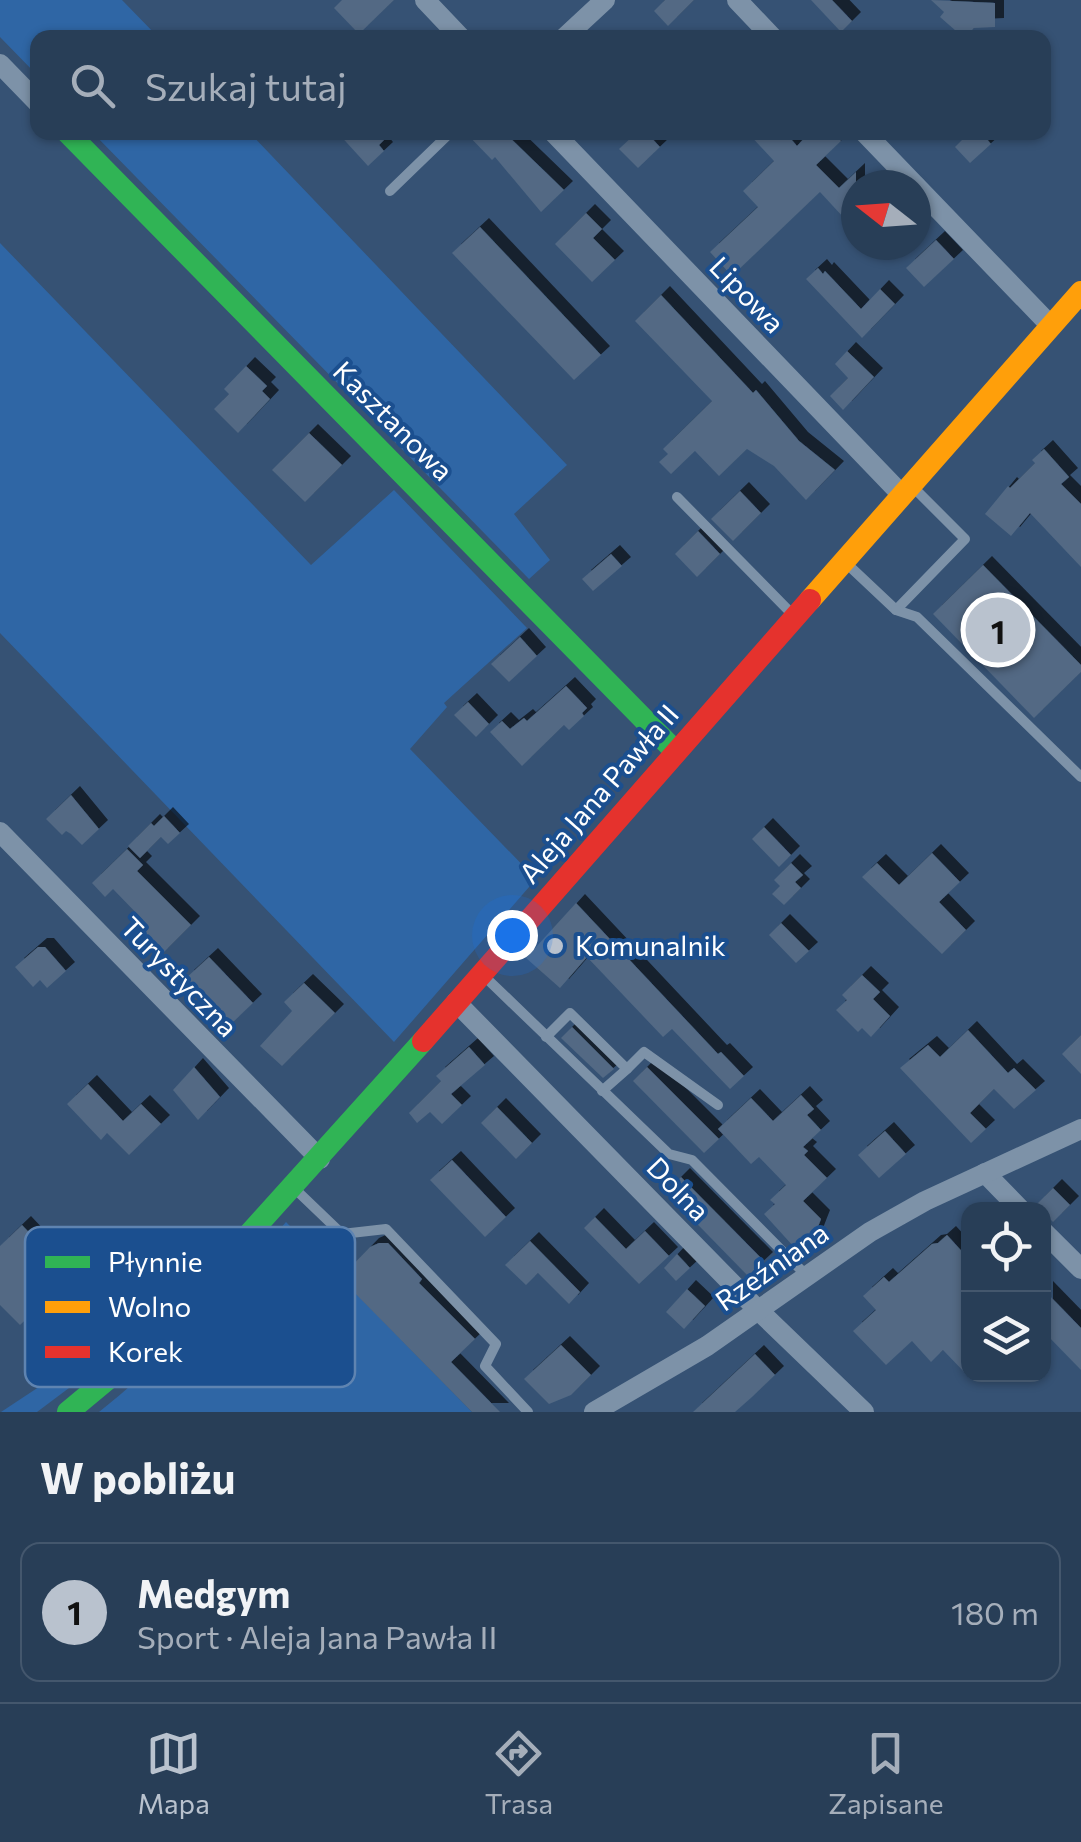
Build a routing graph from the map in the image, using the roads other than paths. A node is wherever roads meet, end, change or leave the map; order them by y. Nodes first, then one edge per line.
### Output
1 (425, 0) edge
2 (606, 0) edge
3 (736, 0) edge
4 (453, 30) edge
5 (573, 30) edge
6 (765, 30) edge
7 (0, 64) edge
8 (30, 94) edge
9 (75, 140) edge
10 (443, 140) edge
11 (561, 140) edge
12 (872, 140) edge
13 (901, 170) edge
14 (390, 191) dead end
15 (931, 201) edge
16 (1081, 292) edge
17 (1051, 326) junction
18 (907, 490) junction
19 (677, 498) dead end
20 (844, 561) junction
21 (896, 610) junction
22 (795, 617) junction
23 (676, 752) junction
24 (1081, 778) edge
25 (0, 832) edge
26 (481, 974) junction
27 (456, 1002) junction
28 (546, 1037) junction
29 (627, 1069) junction
30 (602, 1091) junction
31 (718, 1105) dead end
32 (1081, 1130) edge
33 (320, 1159) junction
34 (985, 1174) junction
35 (293, 1188) junction
36 (1013, 1202) edge
37 (257, 1227) edge
38 (335, 1227) edge
39 (355, 1233) edge
40 (1051, 1239) edge
41 (1081, 1270) edge
42 (806, 1276) junction
43 (757, 1309) junction
44 (101, 1387) edge
45 (68, 1412) edge
46 (528, 1412) edge
47 (594, 1412) edge
48 (864, 1412) edge

1 - 4 street
2 - 5 street
3 - 6 street
7 - 8 street
9 - 23 street, Kasztanowa
10 - 14 lane
11 - 18 street, Lipowa
12 - 13 street
15 - 17 street
16 - 17 street, Aleja Jana Pawła II
17 - 18 street, Aleja Jana Pawła II
18 - 20 street, Aleja Jana Pawła II
18 - 21 lane
19 - 22 lane
20 - 21 lane
20 - 22 street, Aleja Jana Pawła II
21 - 24 lane
22 - 23 street, Aleja Jana Pawła II
23 - 26 street, Aleja Jana Pawła II
25 - 33 street, Turystyczna
26 - 27 street, Aleja Jana Pawła II
26 - 28 lane
27 - 33 street, Aleja Jana Pawła II
27 - 43 street, Dolna
28 - 29 lane
28 - 30 lane
29 - 30 lane
29 - 31 lane
30 - 42 lane
32 - 34 street, Rzeźniana
33 - 35 street, Aleja Jana Pawła II
34 - 36 street
34 - 42 street, Rzeźniana
35 - 37 street, Aleja Jana Pawła II
35 - 38 lane
39 - 46 lane
40 - 41 street
42 - 43 street, Rzeźniana
43 - 47 street, Rzeźniana
43 - 48 street, Dolna
44 - 45 street, Aleja Jana Pawła II

